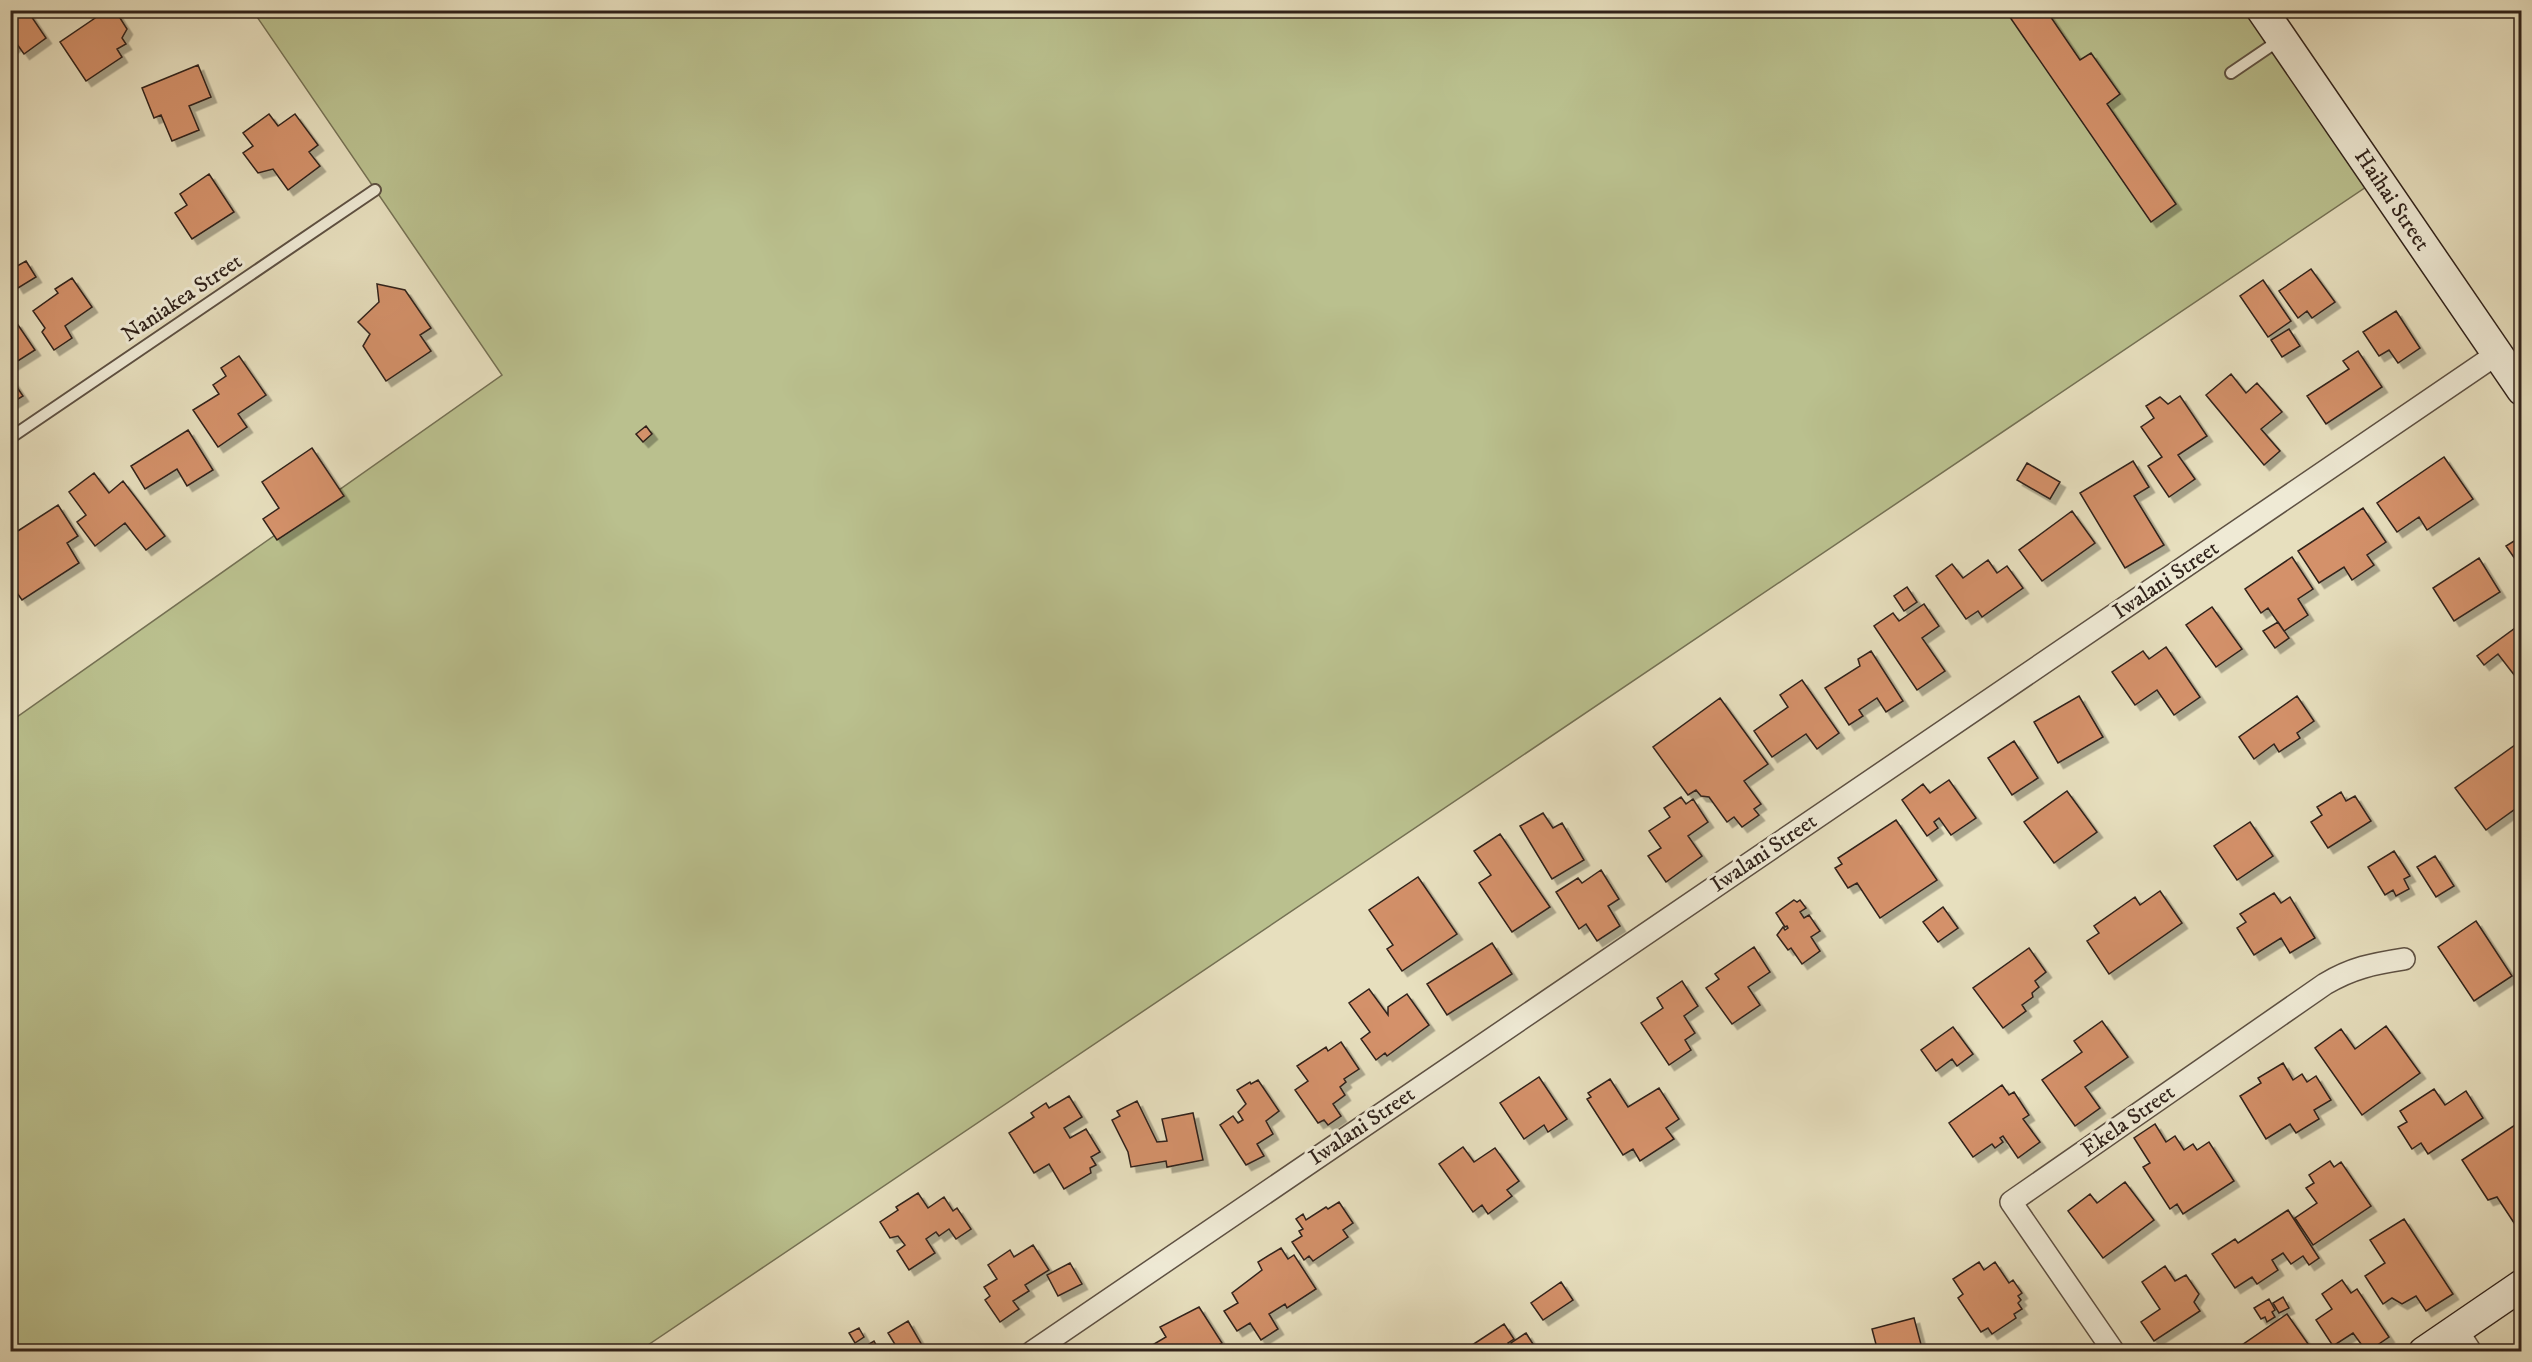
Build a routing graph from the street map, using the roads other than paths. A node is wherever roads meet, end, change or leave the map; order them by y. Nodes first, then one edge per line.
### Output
1 (2262, 10) edge
2 (2282, 39) junction
3 (2231, 73) dead end
4 (375, 190) dead end
5 (2497, 354) junction
6 (2522, 390) edge
7 (10, 438) edge
8 (2404, 959) dead end
9 (2522, 1285) edge
10 (2464, 1341) edge
11 (1032, 1352) edge
12 (2114, 1352) edge
13 (2424, 1352) edge

1 - 2 street, Haihai Street
2 - 3 lane
2 - 5 street, Haihai Street
4 - 7 lane, Naniakea Street
5 - 6 street, Haihai Street
5 - 11 street, Iwalani Street
8 - 12 street, Ekela Street
9 - 10 street
10 - 13 street

